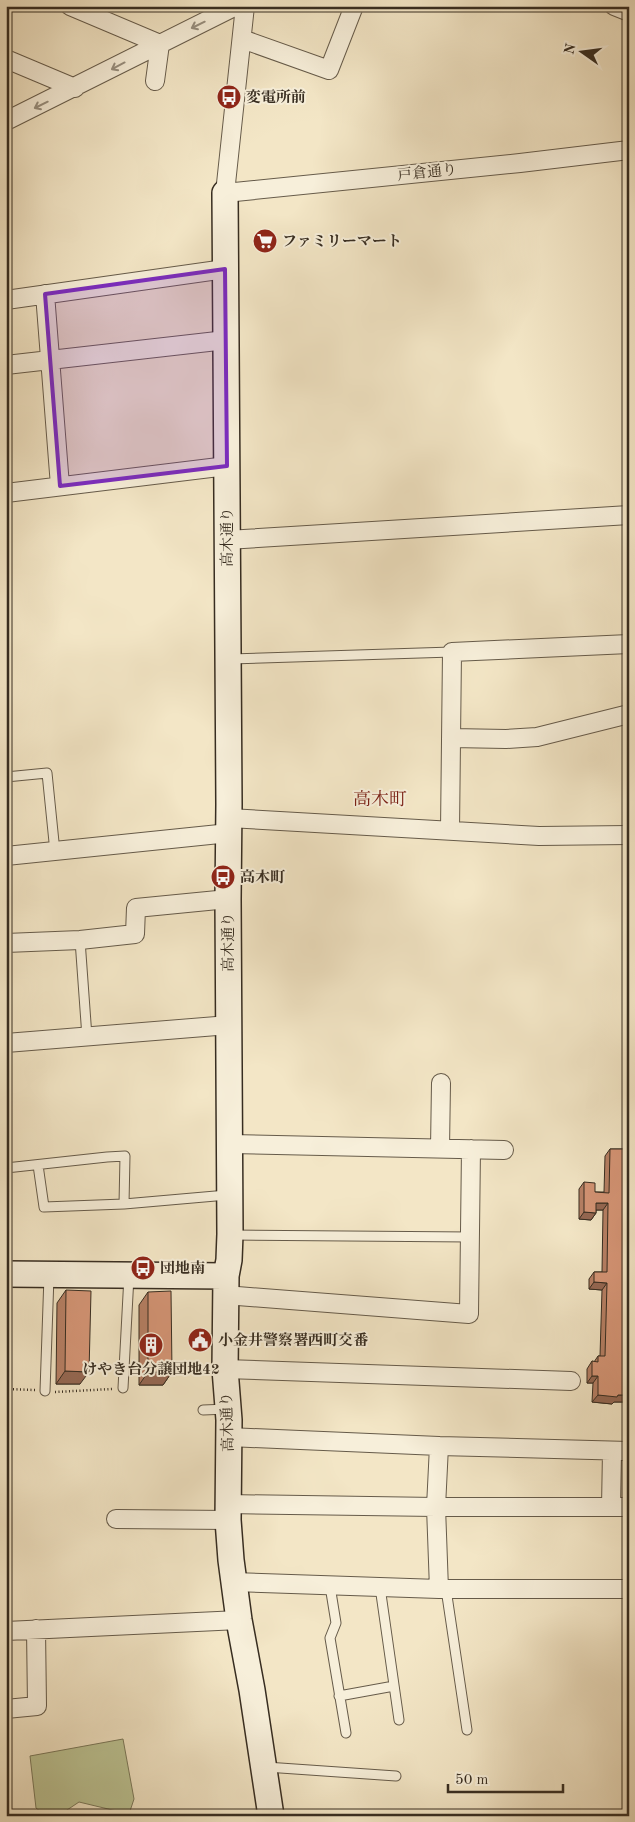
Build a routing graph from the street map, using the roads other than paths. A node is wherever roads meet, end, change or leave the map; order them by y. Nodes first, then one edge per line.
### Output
1 (70, 6) edge
2 (236, 6) edge
3 (245, 6) edge
4 (354, 6) edge
5 (614, 6) edge
6 (629, 12) edge
7 (242, 39) junction
8 (160, 44) junction
9 (6, 59) edge
10 (155, 81) dead end
11 (75, 88) junction
12 (6, 121) edge
13 (629, 150) edge
14 (226, 193) junction
15 (225, 269) junction
16 (45, 294) junction
17 (6, 300) edge
18 (226, 340) junction
19 (50, 360) junction
20 (6, 365) edge
21 (227, 466) junction
22 (60, 486) junction
23 (6, 493) edge
24 (629, 515) edge
25 (227, 540) junction
26 (629, 644) edge
27 (452, 652) junction
28 (228, 660) junction
29 (629, 714) edge
30 (452, 738) junction
31 (6, 777) edge
32 (229, 826) junction
33 (450, 830) junction
34 (629, 835) edge
35 (55, 852) junction
36 (6, 856) edge
37 (228, 899) junction
38 (80, 940) junction
39 (6, 943) edge
40 (229, 1025) junction
41 (87, 1037) junction
42 (6, 1043) edge
43 (441, 1082) dead end
44 (230, 1144) junction
45 (440, 1148) junction
46 (471, 1149) junction
47 (504, 1150) dead end
48 (38, 1165) junction
49 (6, 1168) edge
50 (230, 1195) junction
51 (124, 1204) junction
52 (230, 1234) junction
53 (470, 1237) junction
54 (6, 1274) edge
55 (49, 1275) junction
56 (129, 1276) junction
57 (226, 1286) junction
58 (225, 1369) junction
59 (571, 1381) dead end
60 (123, 1388) road end
61 (44, 1391) road end
62 (228, 1409) junction
63 (203, 1410) dead end
64 (229, 1437) junction
65 (439, 1446) junction
66 (620, 1451) edge
67 (611, 1507) junction
68 (629, 1507) edge
69 (436, 1508) junction
70 (228, 1512) junction
71 (116, 1519) dead end
72 (233, 1582) junction
73 (330, 1586) junction
74 (380, 1587) junction
75 (442, 1589) junction
76 (629, 1589) edge
77 (239, 1620) junction
78 (36, 1629) junction
79 (6, 1631) edge
80 (394, 1686) junction
81 (339, 1696) junction
82 (6, 1709) edge
83 (399, 1720) dead end
84 (467, 1730) dead end
85 (346, 1733) dead end
86 (263, 1767) junction
87 (396, 1776) dead end
88 (271, 1816) edge

1 - 8 street
2 -> 8 street
3 - 7 street, 高木通り
4 - 7 street
5 - 6 street
7 - 14 street, 高木通り
8 - 10 street
8 -> 11 street
9 - 11 street
11 -> 12 street
13 - 14 street, 戸倉通り
14 - 15 street, 高木通り
15 - 16 street
15 - 18 street, 高木通り
16 - 17 street
16 - 19 street
18 - 19 street
18 - 21 street, 高木通り
19 - 20 street
19 - 22 street
21 - 22 street
21 - 25 street, 高木通り
22 - 23 street
24 - 25 street
25 - 28 street, 高木通り
26 - 27 street
27 - 28 lane
27 - 30 street
28 - 32 street, 高木通り
29 - 30 street
30 - 33 street
31 - 35 lane
32 - 33 street
32 - 35 street
32 - 37 street, 高木通り
33 - 34 street
35 - 36 street
37 - 38 street
37 - 40 street, 高木通り
38 - 39 street
38 - 41 lane
40 - 41 street
40 - 44 street, 高木通り
41 - 42 street
43 - 45 street
44 - 45 street
44 - 50 street, 高木通り
45 - 46 street
46 - 47 street
46 - 53 street
48 - 49 lane
48 - 51 lane
48 - 51 lane
50 - 51 lane
50 - 52 street, 高木通り
52 - 53 lane
52 - 57 street, 高木通り
53 - 57 street
54 - 55 street
55 - 56 street
55 - 61 lane
56 - 57 street
56 - 60 lane
57 - 58 street, 高木通り
58 - 59 street
58 - 62 street, 高木通り
62 - 63 lane
62 - 64 street, 高木通り
64 - 65 street
64 - 70 street, 高木通り
65 - 66 street
65 - 69 street
66 - 67 street
67 - 68 street
67 - 69 street
69 - 70 street
69 - 75 street
70 - 71 street
70 - 72 street, 高木通り
72 - 73 street
72 - 77 street, 高木通り
73 - 74 street
73 - 81 lane
74 - 75 street
74 - 80 lane
75 - 76 street
75 - 84 lane
77 - 78 street
77 - 86 street, 高木通り
78 - 79 street
78 - 82 street
80 - 81 lane
80 - 83 lane
81 - 85 lane
86 - 87 lane
86 - 88 street, 高木通り

